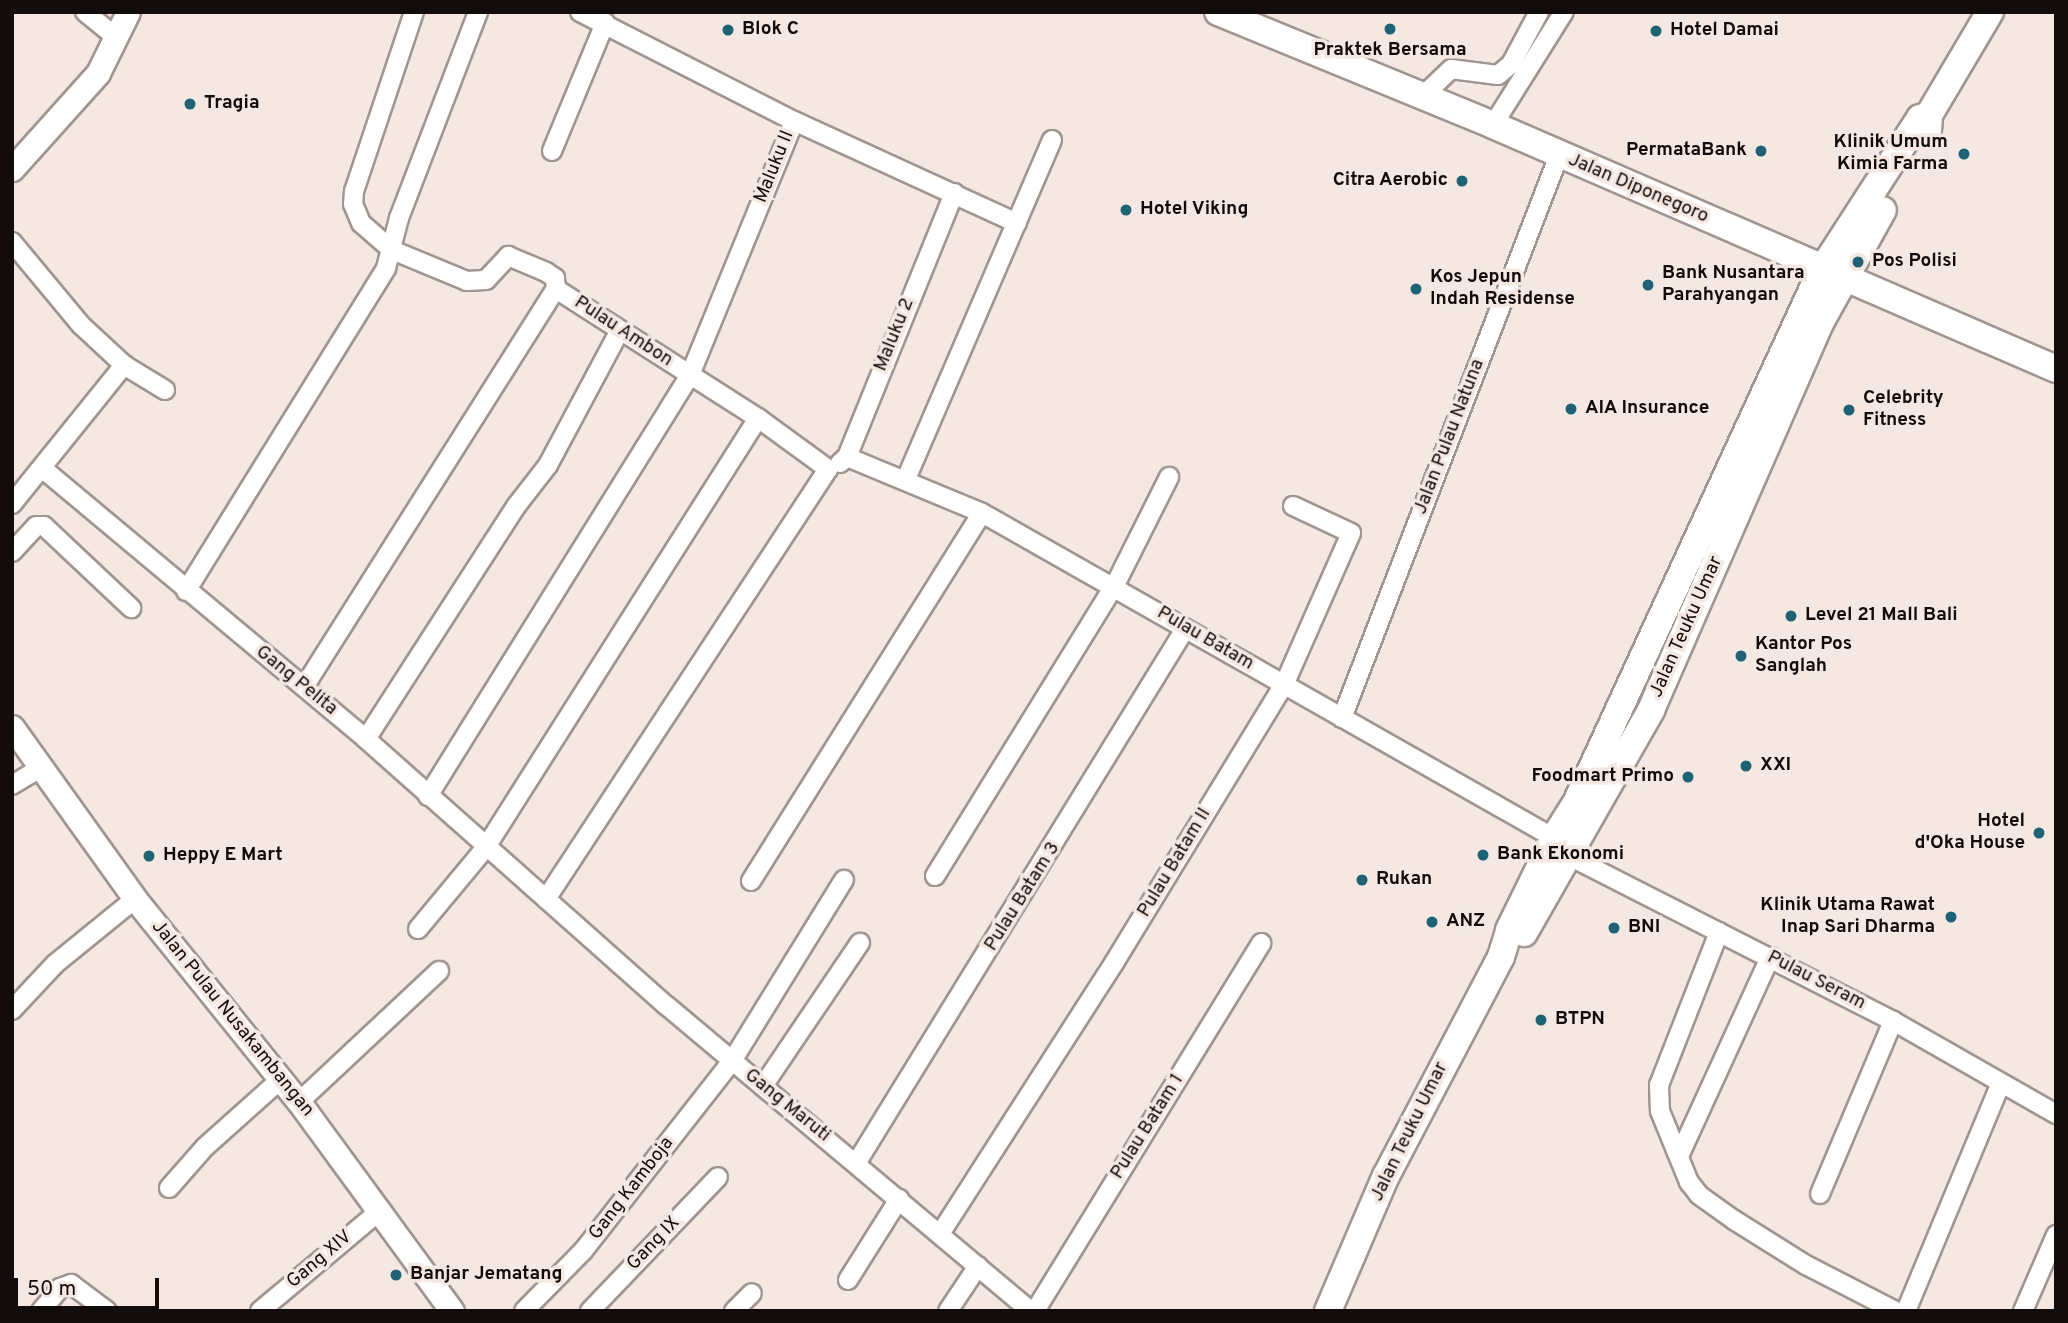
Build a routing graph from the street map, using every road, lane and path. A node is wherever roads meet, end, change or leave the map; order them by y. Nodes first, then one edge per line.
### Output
1 (85, 12) edge
2 (128, 12) edge
3 (414, 12) edge
4 (478, 12) edge
5 (580, 12) edge
6 (1539, 12) edge
7 (1564, 12) edge
8 (1990, 12) edge
9 (1233, 15) edge
10 (605, 23) junction
11 (117, 38) junction
12 (1423, 96) junction
13 (794, 121) junction
14 (1493, 125) junction
15 (1052, 140) dead end
16 (552, 151) dead end
17 (1559, 155) junction
18 (12, 169) edge
19 (954, 193) junction
20 (1017, 223) junction
21 (12, 242) edge
22 (392, 250) junction
23 (1831, 275) junction
24 (556, 289) junction
25 (620, 330) junction
26 (124, 365) junction
27 (2056, 369) edge
28 (690, 375) junction
29 (165, 390) dead end
30 (758, 418) junction
31 (847, 457) junction
32 (42, 468) junction
33 (828, 469) junction
34 (1169, 477) dead end
35 (906, 479) junction
36 (12, 504) edge
37 (1293, 506) dead end
38 (982, 513) junction
39 (12, 552) edge
40 (1115, 585) junction
41 (186, 591) junction
42 (131, 608) dead end
43 (1185, 629) junction
44 (1284, 685) junction
45 (304, 687) junction
46 (1342, 718) junction
47 (12, 727) edge
48 (366, 739) junction
49 (39, 769) junction
50 (12, 785) edge
51 (428, 796) junction
52 (1569, 836) junction
53 (486, 847) junction
54 (935, 876) dead end
55 (844, 880) dead end
56 (751, 881) dead end
57 (135, 899) junction
58 (546, 899) junction
59 (418, 929) dead end
60 (1719, 932) junction
61 (860, 943) dead end
62 (1261, 943) dead end
63 (1770, 957) junction
64 (439, 971) dead end
65 (12, 1010) edge
66 (1893, 1021) junction
67 (732, 1061) junction
68 (281, 1079) junction
69 (2001, 1083) junction
70 (763, 1086) junction
71 (299, 1102) junction
72 (2056, 1114) edge
73 (1680, 1154) junction
74 (857, 1162) junction
75 (719, 1177) dead end
76 (169, 1188) dead end
77 (1820, 1194) dead end
78 (899, 1199) junction
79 (381, 1210) junction
80 (940, 1234) junction
81 (2056, 1235) edge
82 (978, 1266) junction
83 (848, 1280) dead end
84 (752, 1293) dead end
85 (1861, 1303) edge
86 (41, 1311) edge
87 (107, 1311) edge
88 (260, 1311) edge
89 (452, 1311) edge
90 (524, 1311) edge
91 (590, 1311) edge
92 (734, 1311) edge
93 (948, 1311) edge
94 (1032, 1311) edge
95 (1328, 1311) edge
96 (1895, 1311) edge
97 (1906, 1311) edge
98 (2023, 1311) edge

1 - 11 street
2 - 11 street
3 - 22 street, Pulau Ambon
4 - 22 street
5 - 10 street
6 - 12 street
7 - 14 street
8 - 23 main road, Jalan Teuku Umar
9 - 12 main road, Jalan Diponegoro
10 - 13 street
10 - 16 street
11 - 18 street
12 - 14 main road, Jalan Diponegoro
13 - 19 street, Maluku II
13 - 28 street, Maluku II
14 - 17 main road, Jalan Diponegoro
15 - 20 street
17 - 23 main road, Jalan Diponegoro
17 - 46 street, Jalan Pulau Natuna
19 - 20 street, Maluku II
19 - 31 street, Maluku 2
20 - 35 street
21 - 26 street
22 - 24 street, Pulau Ambon
22 - 41 street
23 - 27 main road, Jalan Diponegoro
23 - 52 main road, Jalan Teuku Umar
24 - 25 street, Pulau Ambon
24 - 45 street
25 - 28 street, Pulau Ambon
25 - 48 street
26 - 29 street
26 - 32 street
28 - 30 street, Pulau Ambon
28 - 51 street, Maluku II
30 - 33 street, Pulau Ambon
30 - 53 street
31 - 33 street
31 - 35 street, Pulau Batam
32 - 36 street
32 - 41 street, Gang Pelita
33 - 58 street
34 - 40 street
35 - 38 street, Pulau Batam
37 - 44 street, Pulau Batam II
38 - 40 street, Pulau Batam
38 - 56 street
39 - 42 street
40 - 43 street, Pulau Batam
40 - 54 street
41 - 45 street, Gang Pelita
43 - 44 street, Pulau Batam
43 - 74 street, Pulau Batam 3
44 - 46 street, Pulau Batam
44 - 80 street, Pulau Batam II
45 - 48 street, Gang Pelita
46 - 52 street, Pulau Batam
47 - 49 street, Jalan Pulau Nusakambangan
48 - 51 street, Gang Pelita
49 - 50 street
49 - 57 street, Jalan Pulau Nusakambangan
51 - 53 street, Gang Pelita
52 - 60 street, Pulau Seram
52 - 95 main road, Jalan Teuku Umar
53 - 58 street, Gang Pelita
53 - 59 street
55 - 67 street, Gang Kamboja
57 - 65 street
57 - 68 street, Jalan Pulau Nusakambangan
58 - 67 street, Gang Maruti
60 - 63 street, Pulau Seram
60 - 73 street
61 - 70 street
62 - 94 street, Pulau Batam 1
63 - 66 street, Pulau Seram
63 - 73 street
64 - 71 street
66 - 69 street, Pulau Seram
66 - 77 street
67 - 70 street, Gang Maruti
67 - 90 street, Gang Kamboja
68 - 71 street, Jalan Pulau Nusakambangan
68 - 76 street
69 - 72 street, Pulau Seram
69 - 97 street
70 - 74 street, Gang Maruti
71 - 79 street, Jalan Pulau Nusakambangan
73 - 85 street
74 - 78 street, Gang Maruti
75 - 91 street, Gang IX
78 - 80 street, Gang Maruti
78 - 83 street
79 - 88 street, Gang XIV
79 - 89 street, Jalan Pulau Nusakambangan
80 - 82 street, Gang Maruti
81 - 98 street
82 - 93 street
82 - 94 street, Gang Maruti
84 - 92 street
85 - 96 street
86 - 87 street

